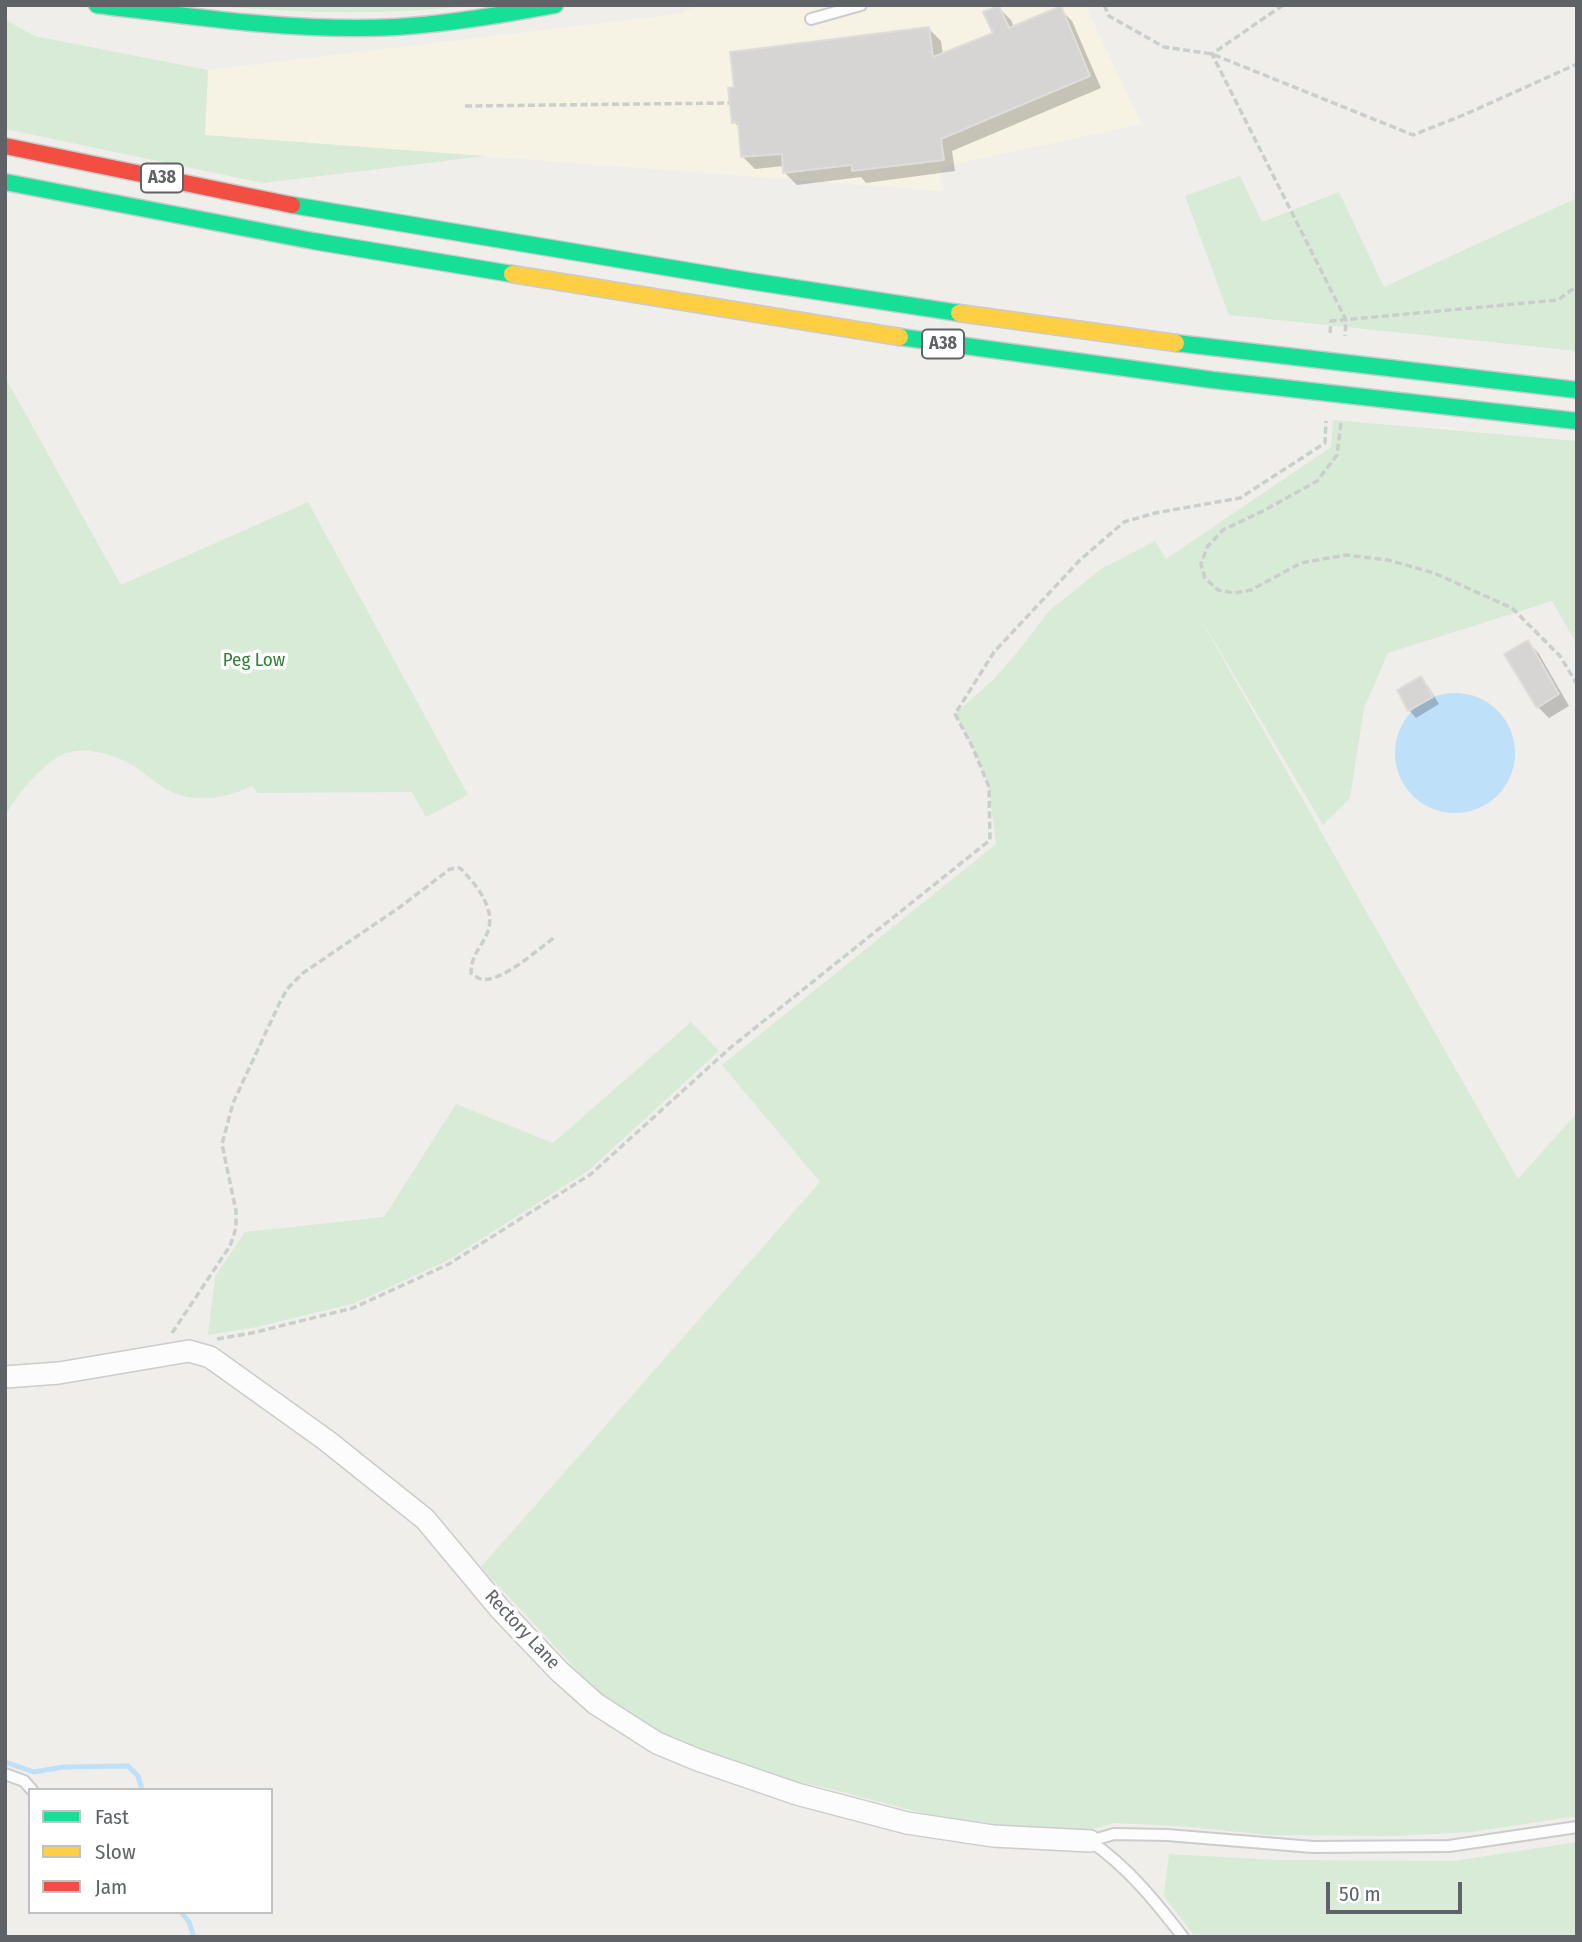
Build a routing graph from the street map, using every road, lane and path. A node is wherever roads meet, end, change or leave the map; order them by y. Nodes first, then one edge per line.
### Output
1 (97, 5) edge
2 (555, 5) edge
3 (861, 5) edge
4 (1104, 5) edge
5 (1283, 5) edge
6 (811, 19) dead end
7 (1212, 54) junction
8 (1577, 65) edge
9 (729, 103) dead end
10 (464, 106) dead end
11 (5, 146) edge
12 (5, 182) edge
13 (1577, 286) edge
14 (1346, 320) junction
15 (1331, 333) dead end
16 (1345, 336) dead end
17 (1577, 390) edge
18 (1326, 411) dead end
19 (1341, 418) dead end
20 (1577, 421) edge
21 (1577, 684) edge
22 (554, 938) dead end
23 (189, 1351) junction
24 (159, 1356) junction
25 (5, 1377) edge
26 (5, 1774) edge
27 (30, 1788) edge
28 (1577, 1827) edge
29 (1090, 1841) junction
30 (1183, 1937) edge

1 - 2 main road
3 - 6 lane
4 - 7 path
5 - 7 path
7 - 8 path
7 - 14 path
9 - 10 path
11 - 17 main road, A38
12 - 20 main road, A38
13 - 14 path
14 - 15 path
14 - 16 path
18 - 23 path
19 - 21 path
22 - 24 path
23 - 24 street
23 - 29 street, Rectory Lane
24 - 25 street
26 - 27 lane
28 - 29 lane
29 - 30 lane

